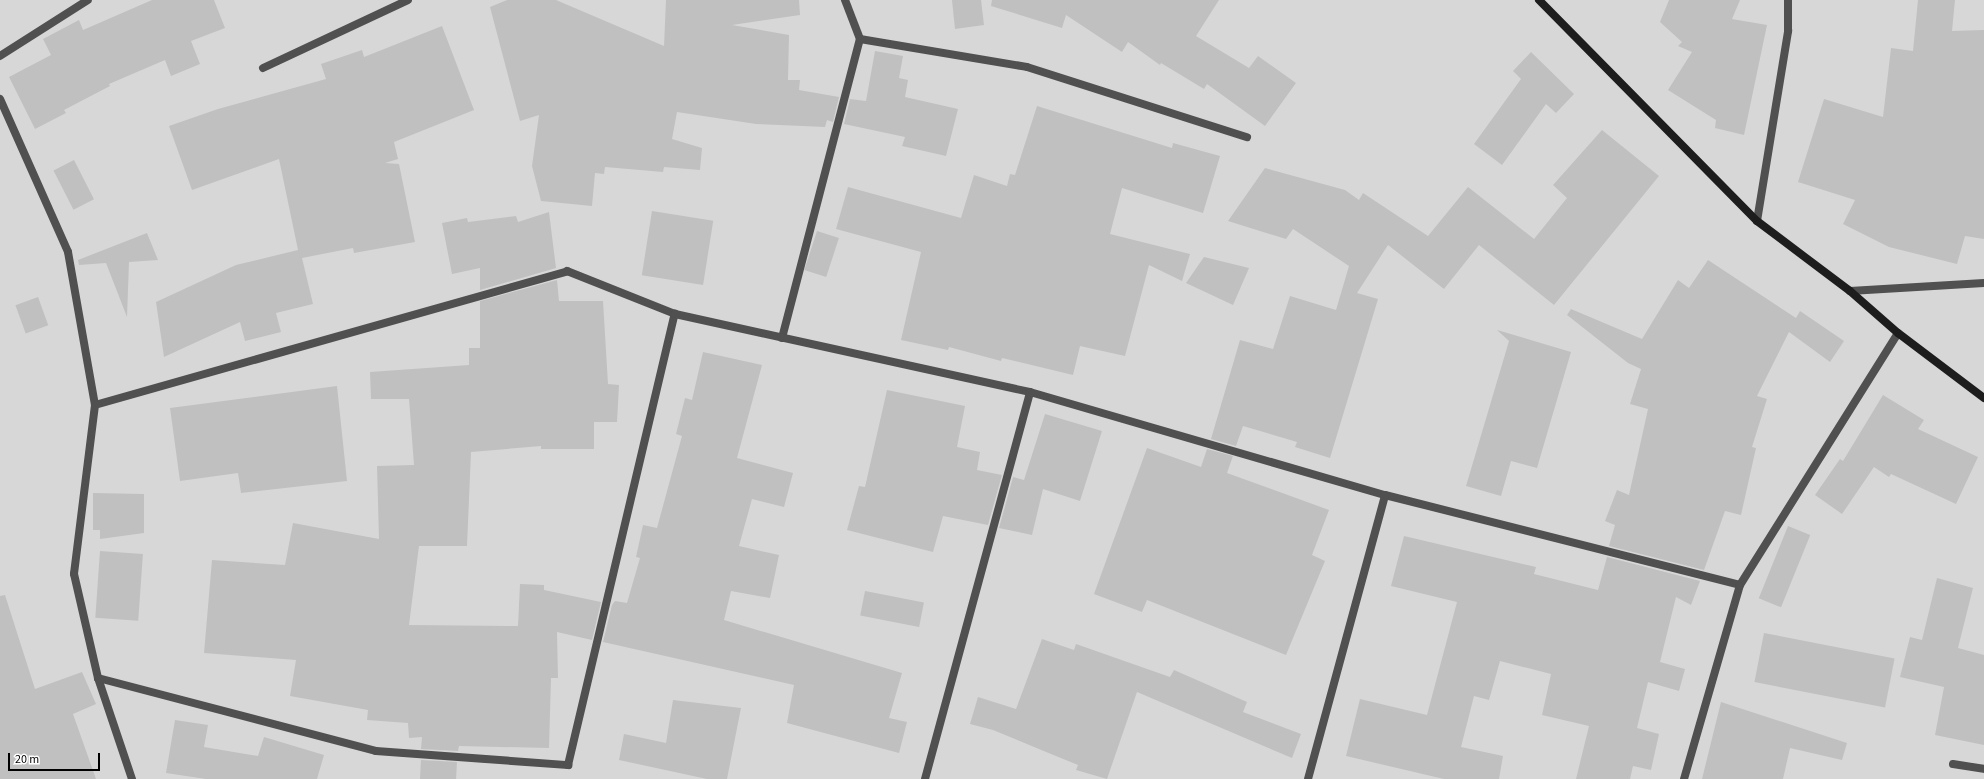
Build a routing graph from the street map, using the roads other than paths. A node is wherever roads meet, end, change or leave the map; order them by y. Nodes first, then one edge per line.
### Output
1 (88, 0) edge
2 (408, 0) edge
3 (845, 0) edge
4 (1539, 0) edge
5 (1788, 0) edge
6 (860, 39) junction
7 (0, 56) edge
8 (263, 68) dead end
9 (0, 99) edge
10 (1246, 137) dead end
11 (1757, 221) junction
12 (1984, 283) edge
13 (1850, 291) junction
14 (675, 314) junction
15 (1898, 333) junction
16 (782, 338) junction
17 (1030, 392) junction
18 (1984, 398) edge
19 (95, 405) junction
20 (1385, 495) junction
21 (1740, 585) junction
22 (98, 678) junction
23 (1952, 764) dead end
24 (1984, 769) edge
25 (132, 779) edge
26 (925, 779) edge
27 (1308, 779) edge
28 (1684, 779) edge

1 - 7 street
2 - 8 street
3 - 6 street
4 - 11 main road
5 - 11 street
6 - 10 street
6 - 16 street
9 - 19 street
11 - 13 main road
12 - 13 street
13 - 15 main road
14 - 16 street
14 - 19 street
14 - 22 street
15 - 18 main road
15 - 21 street
16 - 17 street
17 - 20 street
17 - 26 street
19 - 22 street
20 - 21 street
20 - 27 street
21 - 28 street
22 - 25 street
23 - 24 street

